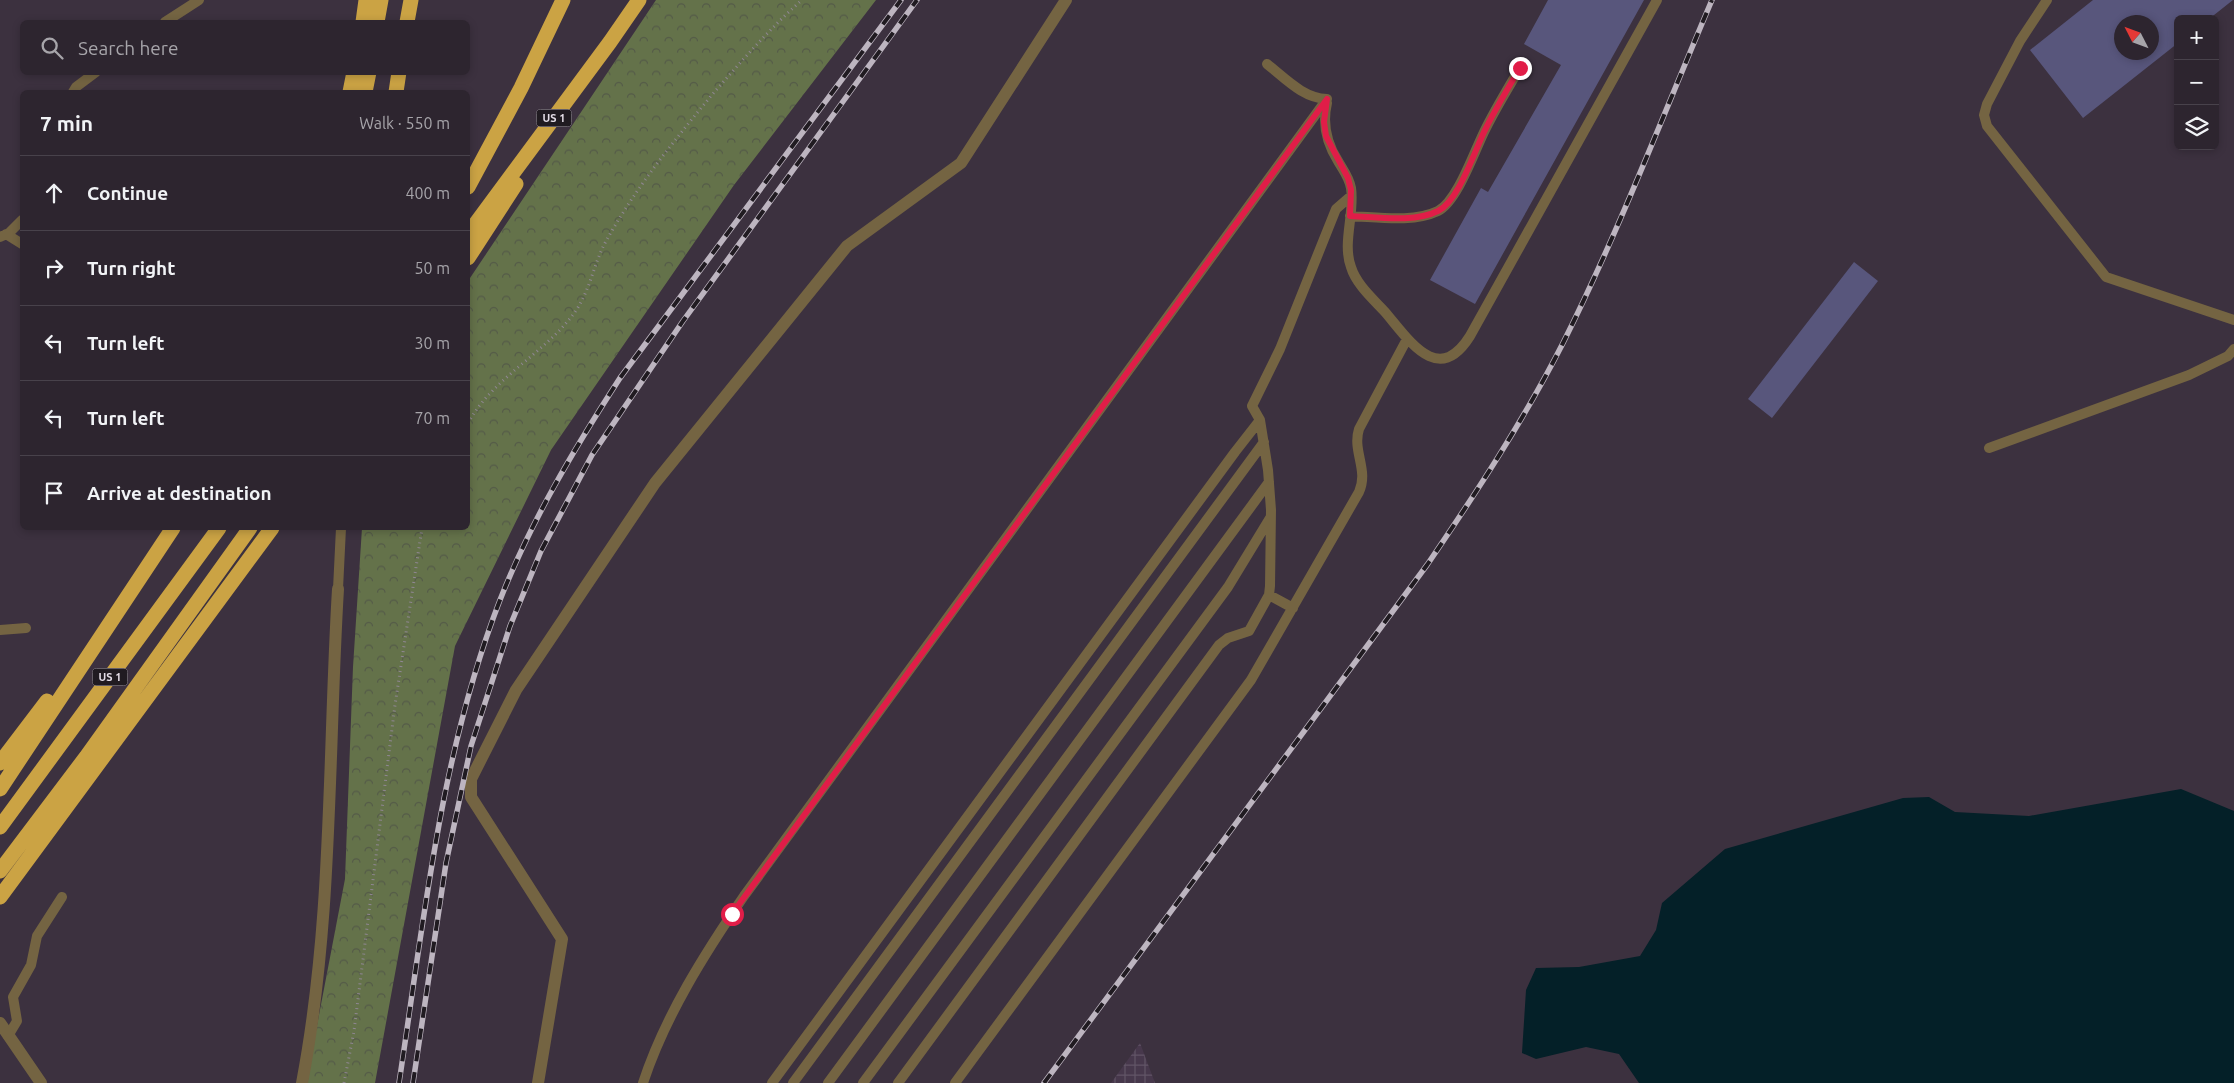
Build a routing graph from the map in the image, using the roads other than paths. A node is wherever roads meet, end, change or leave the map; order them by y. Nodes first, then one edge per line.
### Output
1 (199, 0) edge
2 (366, 0) edge
3 (380, 0) edge
4 (411, 0) edge
5 (564, 0) edge
6 (639, 0) edge
7 (1066, 0) edge
8 (1657, 0) edge
9 (2047, 0) edge
10 (168, 20) edge
11 (363, 20) edge
12 (377, 20) edge
13 (407, 20) edge
14 (610, 42) junction
15 (1267, 64) dead end
16 (1520, 68) dead end
17 (92, 75) edge
18 (353, 75) edge
19 (368, 75) edge
20 (399, 75) edge
21 (74, 90) edge
22 (350, 90) edge
23 (365, 90) edge
24 (396, 90) edge
25 (1327, 99) junction
26 (470, 183) edge
27 (1351, 196) junction
28 (1350, 216) junction
29 (20, 222) edge
30 (470, 231) edge
31 (3, 236) edge
32 (20, 243) edge
33 (470, 255) edge
34 (2234, 320) edge
35 (1407, 339) junction
36 (2234, 349) edge
37 (1260, 420) junction
38 (1264, 442) junction
39 (1989, 448) dead end
40 (1269, 482) junction
41 (1271, 517) junction
42 (172, 530) edge
43 (218, 530) edge
44 (249, 530) edge
45 (271, 530) edge
46 (341, 530) edge
47 (338, 589) joint
48 (130, 593) junction
49 (1269, 594) junction
50 (1292, 608) junction
51 (26, 628) dead end
52 (0, 630) edge
53 (0, 763) edge
54 (0, 789) edge
55 (0, 827) edge
56 (0, 871) edge
57 (0, 897) edge
58 (62, 897) dead end
59 (0, 1023) edge
60 (8, 1036) junction
61 (41, 1083) edge
62 (302, 1083) edge
63 (538, 1083) edge
64 (644, 1083) edge
65 (772, 1083) edge
66 (792, 1083) edge
67 (828, 1083) edge
68 (863, 1083) edge
69 (898, 1083) edge
70 (956, 1083) edge

1 - 10 lane
2 - 11 highway
3 - 12 highway
4 - 13 highway
5 - 26 highway
6 - 14 highway, US 1
7 - 63 street
8 - 35 lane
9 - 34 lane
14 - 30 highway, US 1
14 - 33 highway
15 - 25 lane
16 - 28 lane
17 - 21 lane
18 - 22 highway
19 - 23 highway
20 - 24 highway
25 - 27 lane
25 - 64 lane
27 - 28 lane
27 - 37 lane
28 - 35 lane
29 - 31 lane
31 - 32 lane
35 - 50 lane
36 - 39 lane
37 - 38 lane
37 - 65 lane
38 - 40 lane
38 - 66 lane
40 - 41 lane
40 - 67 lane
41 - 49 lane
41 - 68 lane
42 - 48 highway
43 - 55 highway, US 1
44 - 56 highway, US 1
45 - 57 highway
46 - 47 lane
47 - 62 street
48 - 53 highway
48 - 54 highway
49 - 50 lane
49 - 69 lane
50 - 70 lane
51 - 52 lane
58 - 60 lane
59 - 60 street
60 - 61 street

